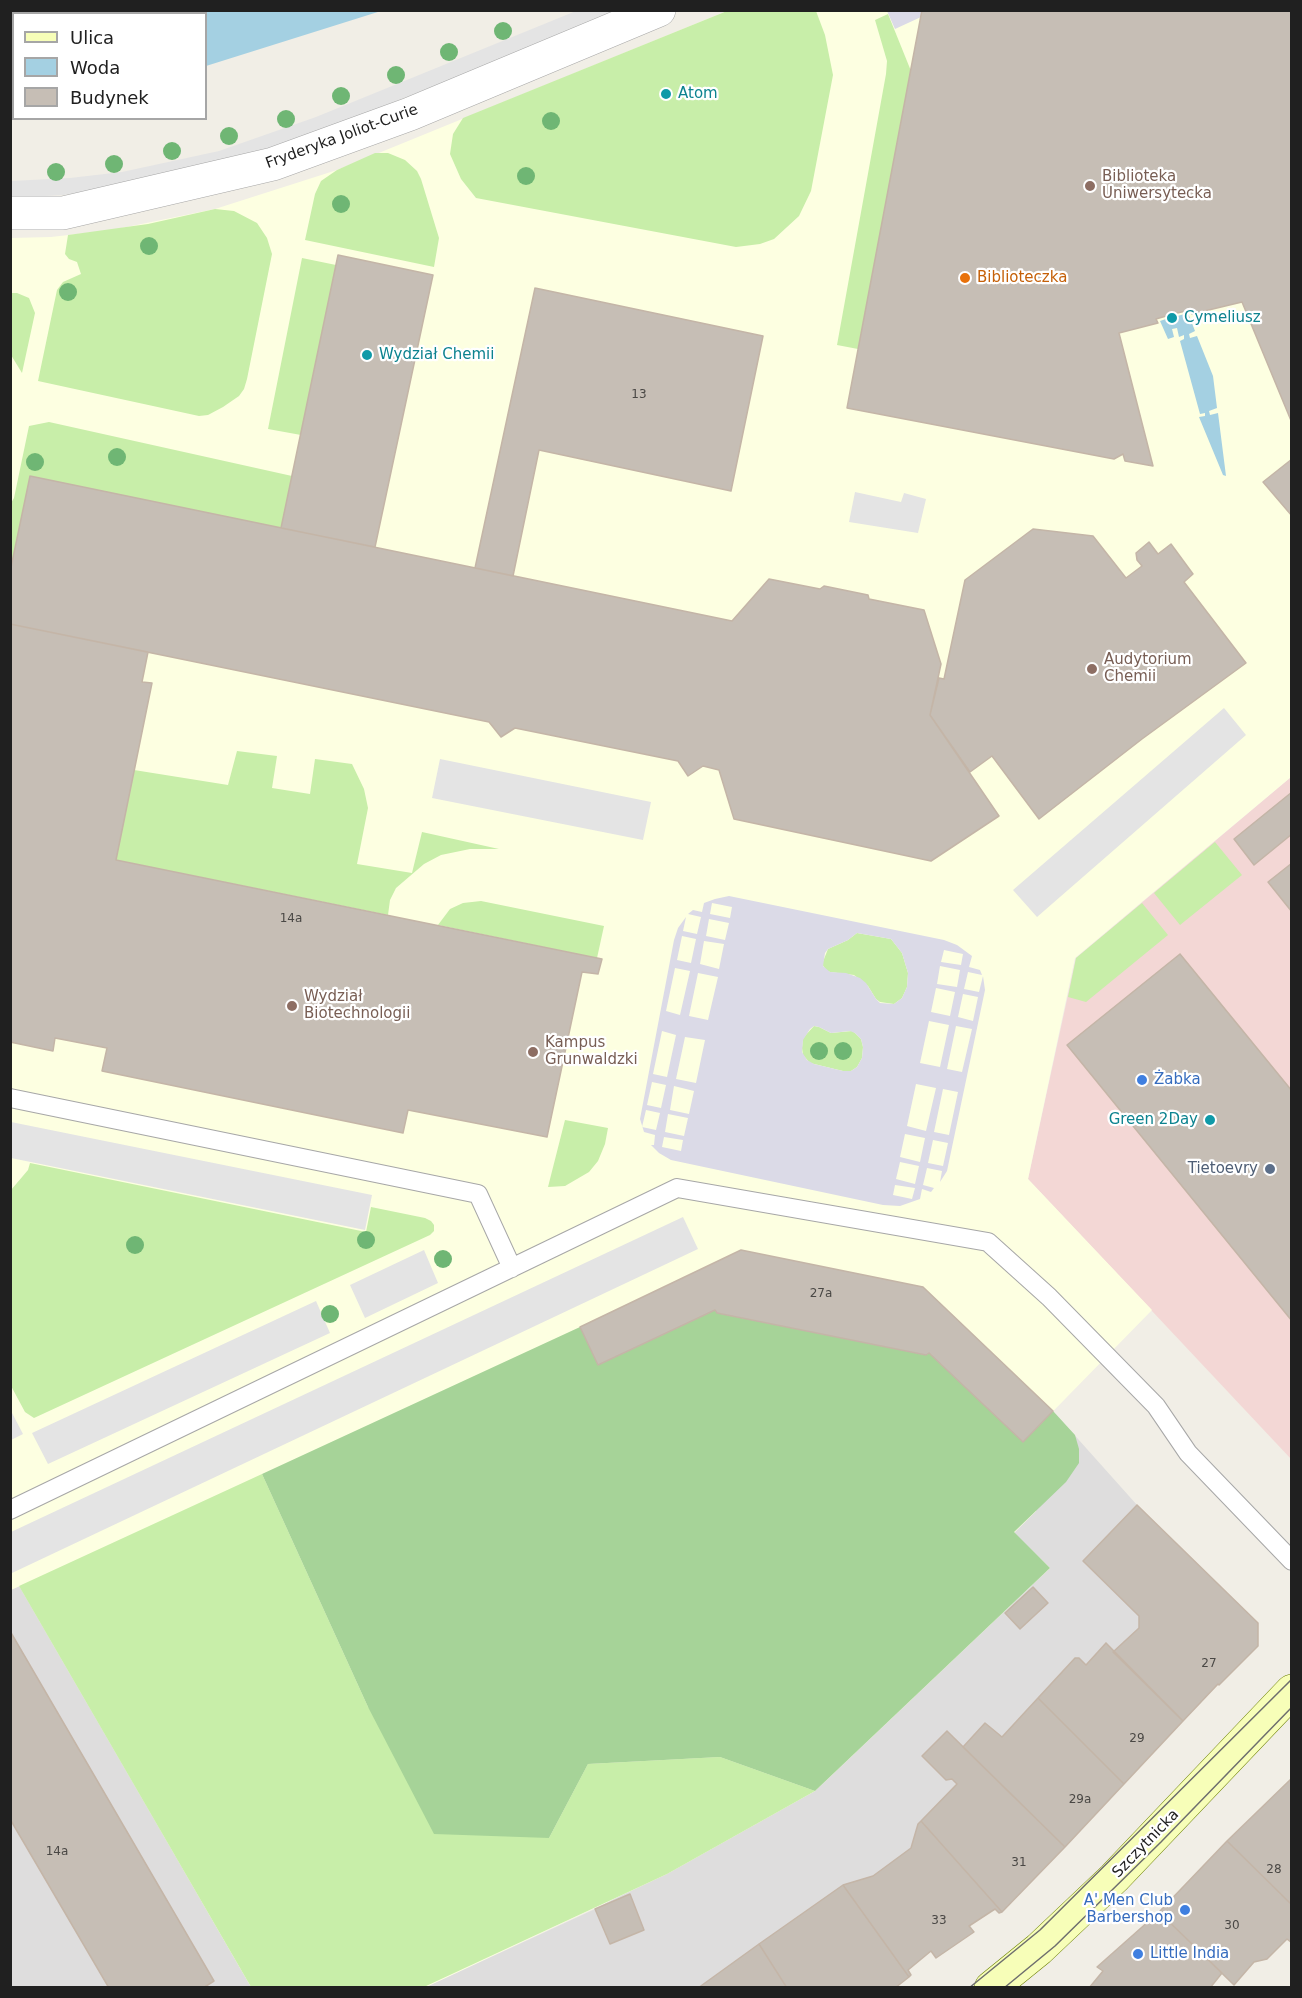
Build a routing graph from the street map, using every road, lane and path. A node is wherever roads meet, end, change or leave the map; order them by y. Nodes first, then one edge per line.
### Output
1 (659, 10) edge
2 (10, 213) edge
3 (10, 1098) edge
4 (512, 1268) junction
5 (10, 1510) edge
6 (1292, 1561) edge
7 (1292, 1691) edge
8 (991, 1988) edge

1 - 2 street, Fryderyka Joliot-Curie
3 - 4 lane
4 - 5 lane
4 - 6 lane
7 - 8 street, Szczytnicka

